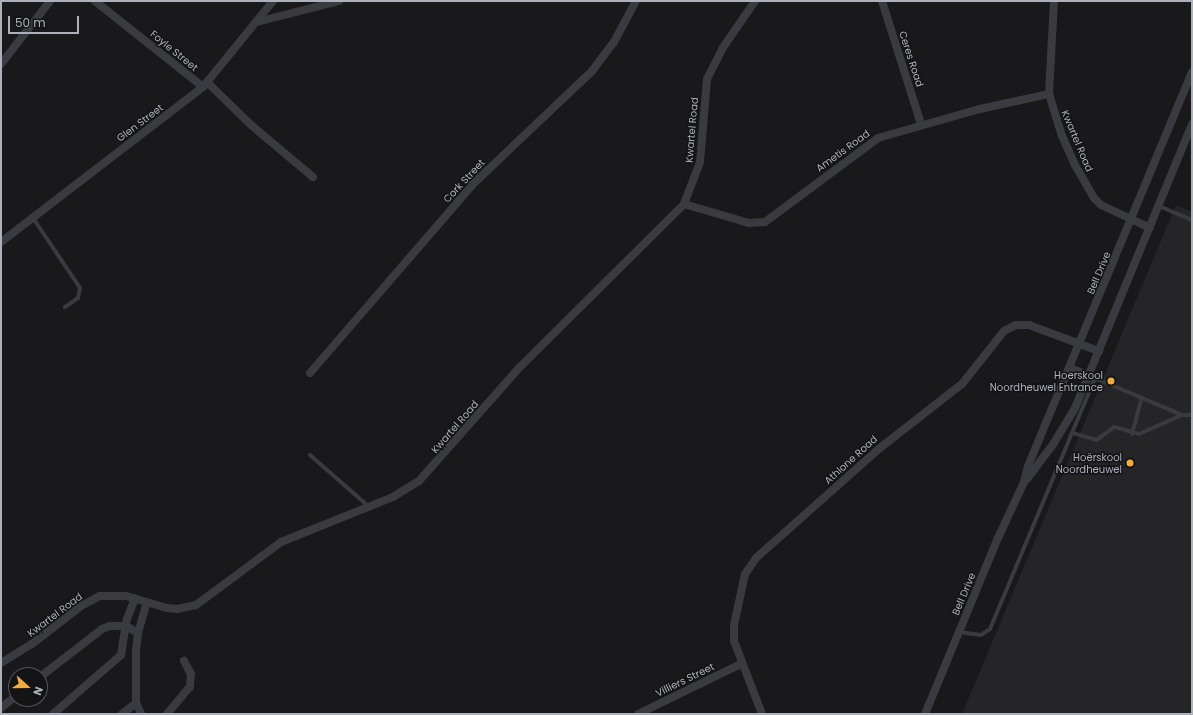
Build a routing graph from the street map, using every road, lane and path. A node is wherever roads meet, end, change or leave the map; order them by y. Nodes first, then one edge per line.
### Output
1 (50, 1) edge
2 (95, 1) edge
3 (273, 1) edge
4 (339, 1) edge
5 (755, 1) edge
6 (882, 1) edge
7 (1054, 1) edge
8 (635, 4) edge
9 (256, 22) junction
10 (1, 64) edge
11 (1192, 72) edge
12 (205, 84) junction
13 (1049, 94) junction
14 (921, 124) junction
15 (1192, 124) edge
16 (313, 178) dead end
17 (684, 204) junction
18 (1159, 206) junction
19 (32, 218) junction
20 (1132, 220) junction
21 (1192, 220) edge
22 (1150, 228) junction
23 (1, 242) edge
24 (65, 306) dead end
25 (1080, 344) junction
26 (1099, 351) junction
27 (1070, 368) junction
28 (310, 373) dead end
29 (1092, 376) junction
30 (1142, 397) junction
31 (1182, 415) junction
32 (1192, 415) edge
33 (1072, 433) junction
34 (1132, 434) junction
35 (310, 455) dead end
36 (1024, 482) junction
37 (368, 506) junction
38 (135, 598) junction
39 (147, 602) junction
40 (126, 626) junction
41 (959, 632) junction
42 (138, 633) junction
43 (184, 661) dead end
44 (1, 663) edge
45 (741, 664) junction
46 (48, 671) edge
47 (136, 703) junction
48 (53, 714) edge
49 (122, 714) edge
50 (141, 714) edge
51 (167, 714) edge
52 (638, 714) edge
53 (762, 714) edge
54 (925, 714) edge

1 - 10 street
2 - 12 street, Foyle Street
3 - 9 street, Glen Street
4 - 9 street
5 - 17 street, Kwartel Road
6 - 14 street, Ceres Road
7 - 13 street, Kwartel Road
8 - 28 street, Cork Street
9 - 12 street, Glen Street
11 - 20 street, Bell Drive
12 - 16 street, Foyle Street
12 - 19 street, Glen Street
13 - 14 street, Ametis Road
13 - 20 street, Kwartel Road
14 - 17 street, Ametis Road
15 - 18 street, Bell Drive
17 - 37 street, Kwartel Road
18 - 21 lane
18 - 22 street, Bell Drive
19 - 23 street, Glen Street
19 - 24 lane
20 - 22 street, Kwartel Road
20 - 25 street, Bell Drive
22 - 26 street, Bell Drive
25 - 26 street, Athlone Road
25 - 27 street, Bell Drive
25 - 45 street, Athlone Road
26 - 29 street, Bell Drive
27 - 29 street
27 - 36 street, Bell Drive
29 - 30 lane
29 - 33 lane
29 - 36 street, Bell Drive
30 - 31 lane
30 - 34 lane
31 - 32 lane
31 - 34 lane
33 - 34 lane
33 - 41 lane
35 - 37 lane
36 - 41 street, Bell Drive
37 - 39 street, Kwartel Road
38 - 39 street, Kwartel Road
38 - 40 street
38 - 44 street, Kwartel Road
39 - 42 street
40 - 42 street
40 - 46 street
40 - 48 street
41 - 54 street, Bell Drive
42 - 47 street
43 - 51 street
45 - 52 street, Villiers Street
45 - 53 street, Athlone Road
47 - 49 street
47 - 50 street

